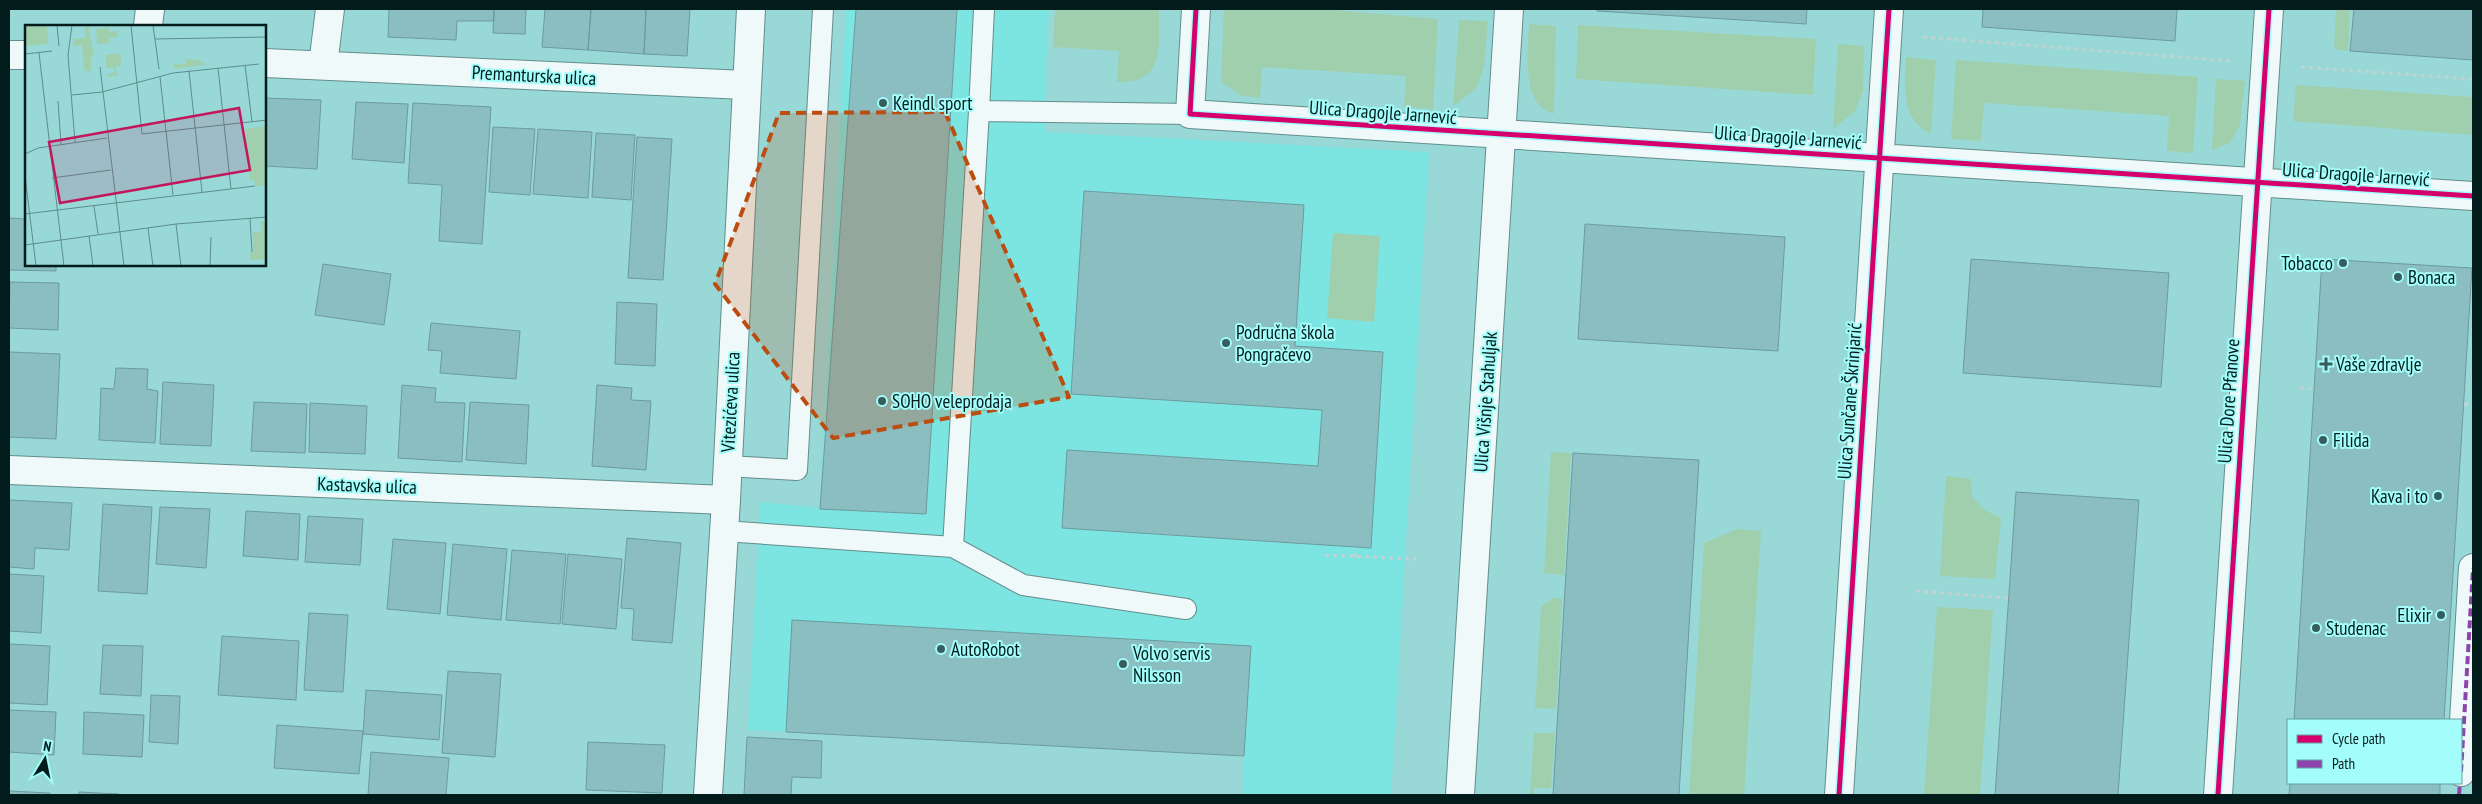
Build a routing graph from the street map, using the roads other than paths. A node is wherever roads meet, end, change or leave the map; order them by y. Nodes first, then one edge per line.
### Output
1 (150, 9) edge
2 (330, 9) edge
3 (751, 9) edge
4 (823, 9) edge
5 (984, 9) edge
6 (1196, 9) edge
7 (1510, 9) edge
8 (1889, 9) edge
9 (2269, 9) edge
10 (148, 25) edge
11 (9, 55) edge
12 (25, 56) edge
13 (266, 63) edge
14 (323, 65) junction
15 (745, 85) junction
16 (979, 111) junction
17 (1190, 114) junction
18 (1502, 134) junction
19 (1879, 158) junction
20 (2258, 182) junction
21 (2473, 196) edge
22 (728, 466) junction
23 (9, 470) edge
24 (726, 500) junction
25 (724, 531) junction
26 (953, 547) junction
27 (2473, 568) edge
28 (1186, 609) dead end
29 (2462, 755) edge
30 (708, 795) edge
31 (1460, 795) edge
32 (1839, 795) edge
33 (2218, 795) edge

1 - 10 street
2 - 14 street
3 - 15 street, Vitezićeva ulica
4 - 22 lane
5 - 16 lane
6 - 17 street
7 - 18 street, Ulica Višnje Stahuljak
8 - 19 street, Ulica Sunčane Škrinjarić
9 - 20 street, Ulica Dore Pfanove
11 - 12 street
13 - 14 street, Premanturska ulica
14 - 15 street, Premanturska ulica
15 - 22 street, Vitezićeva ulica
16 - 17 lane
16 - 26 lane
17 - 18 street, Ulica Dragojle Jarnević
18 - 19 street, Ulica Dragojle Jarnević
18 - 31 street, Ulica Višnje Stahuljak
19 - 20 street, Ulica Dragojle Jarnević
19 - 32 street, Ulica Sunčane Škrinjarić
20 - 21 street, Ulica Dragojle Jarnević
20 - 33 street, Ulica Dore Pfanove
22 - 24 street, Vitezićeva ulica
23 - 24 street, Kastavska ulica
24 - 25 street, Vitezićeva ulica
25 - 26 lane
25 - 30 street, Vitezićeva ulica
26 - 28 lane
27 - 29 street

